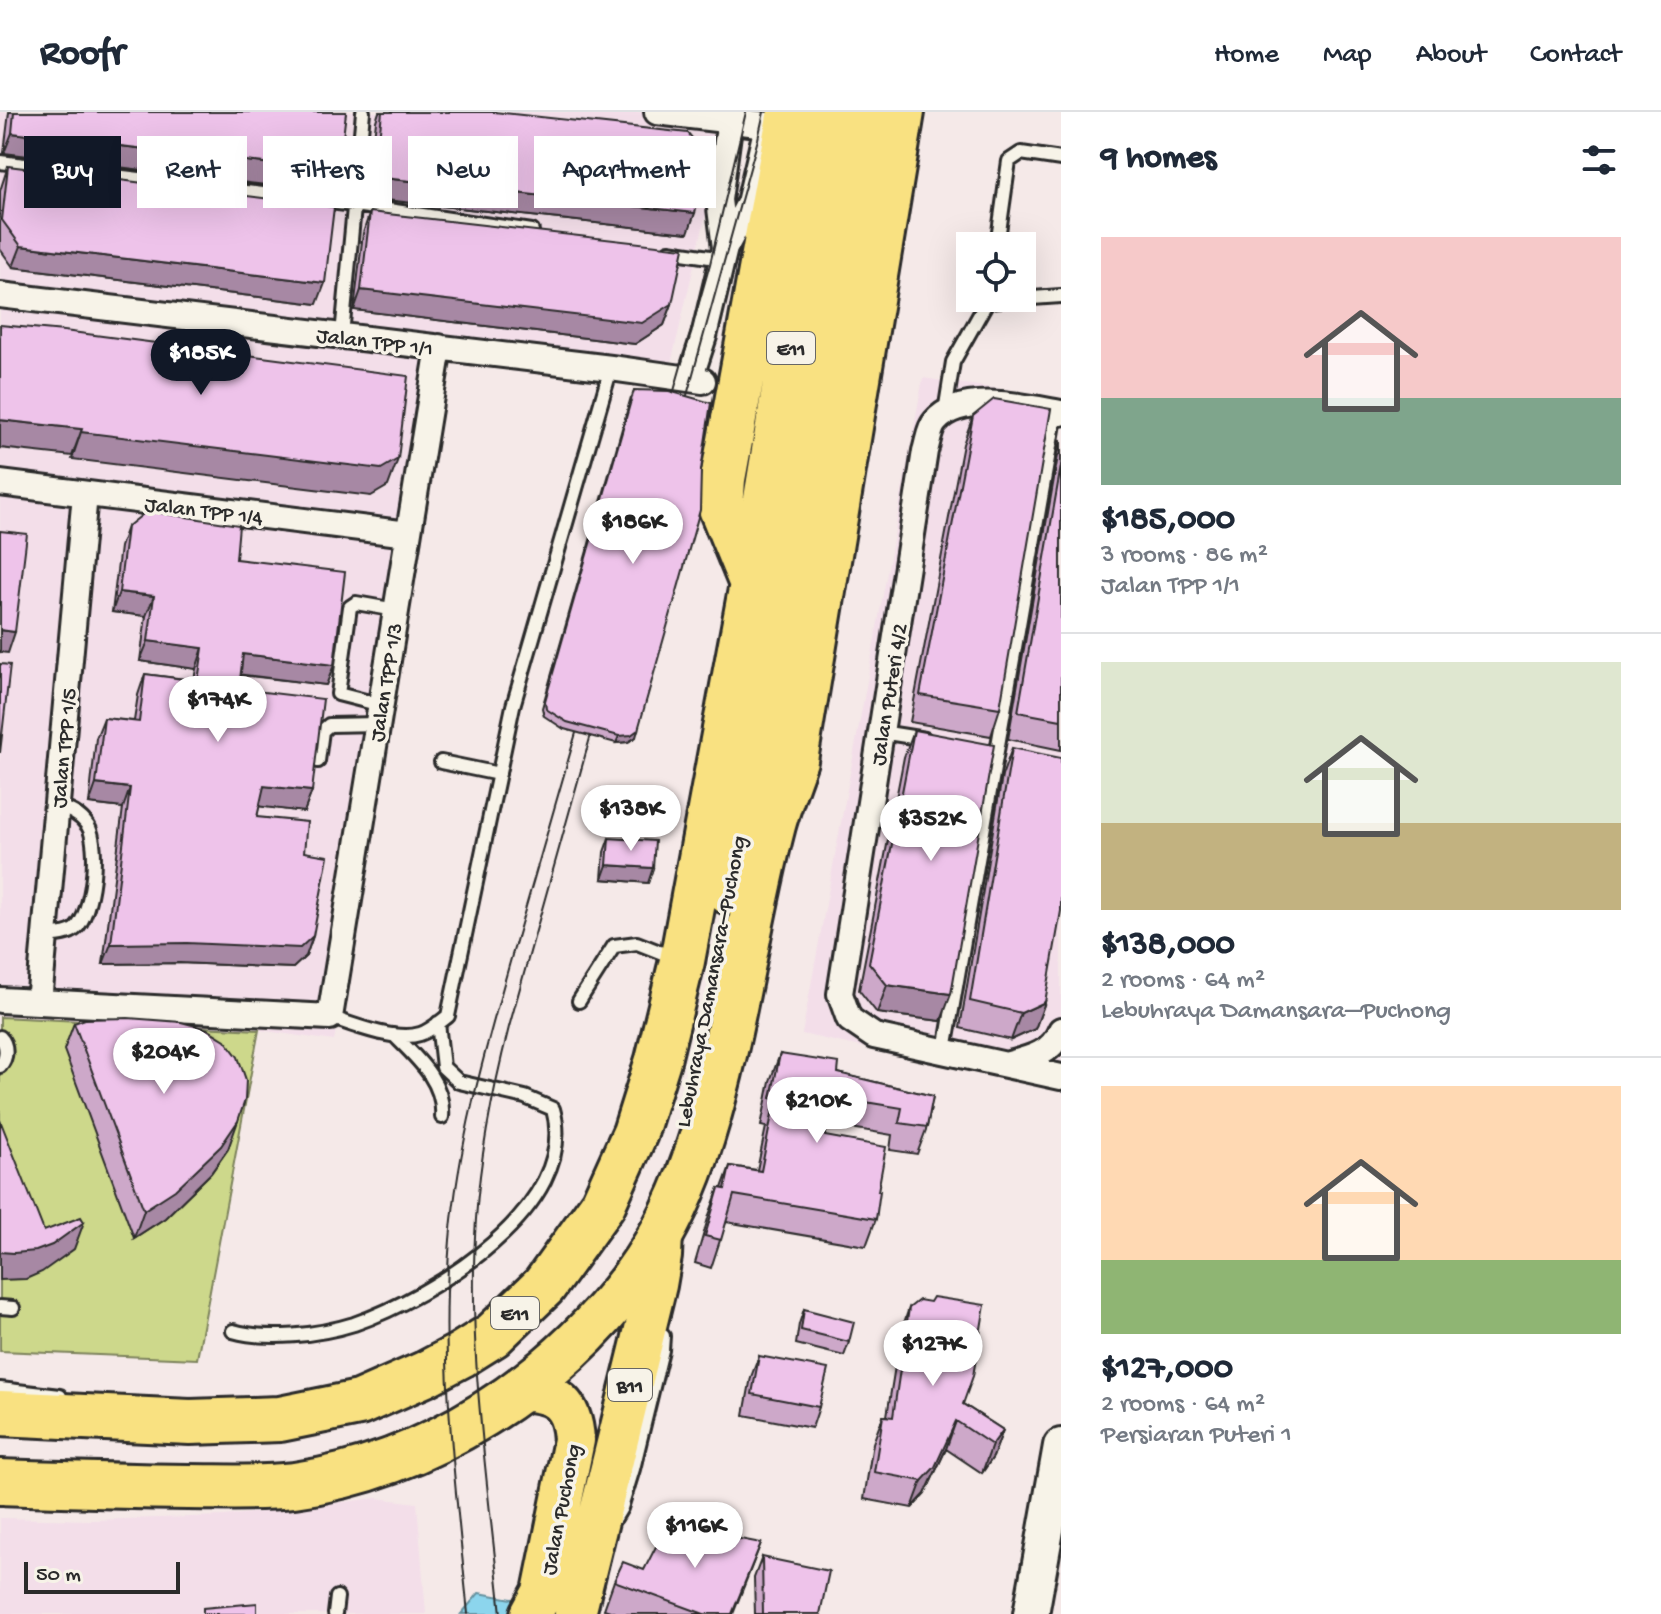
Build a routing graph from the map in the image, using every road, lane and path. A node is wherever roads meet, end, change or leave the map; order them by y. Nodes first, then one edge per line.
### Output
1 (363, 112) edge
2 (657, 112) edge
3 (830, 112) edge
4 (869, 112) edge
5 (902, 112) edge
6 (730, 116) edge
7 (776, 116) edge
8 (361, 136) edge
9 (1061, 159) edge
10 (0, 162) edge
11 (263, 194) edge
12 (354, 208) edge
13 (375, 208) edge
14 (539, 232) edge
15 (999, 232) edge
16 (662, 250) edge
17 (724, 254) junction
18 (0, 295) edge
19 (1061, 296) edge
20 (1036, 297) edge
21 (981, 312) edge
22 (342, 335) junction
23 (439, 347) junction
24 (745, 354) junction
25 (611, 368) junction
26 (696, 380) junction
27 (945, 412) junction
28 (1058, 412) edge
29 (728, 449) junction
30 (0, 483) edge
31 (85, 494) junction
32 (797, 511) junction
33 (408, 534) junction
34 (752, 584) junction
35 (396, 610) junction
36 (379, 714) junction
37 (881, 732) junction
38 (939, 742) edge
39 (982, 749) edge
40 (1003, 752) junction
41 (318, 761) edge
42 (441, 762) dead end
43 (499, 774) junction
44 (56, 805) junction
45 (774, 823) junction
46 (44, 936) junction
47 (682, 961) junction
48 (0, 1000) edge
49 (579, 1001) dead end
50 (39, 1002) junction
51 (330, 1017) junction
52 (438, 1023) junction
53 (1061, 1030) edge
54 (394, 1035) junction
55 (0, 1037) edge
56 (945, 1050) junction
57 (1008, 1064) junction
58 (0, 1066) edge
59 (1061, 1077) edge
60 (442, 1117) dead end
61 (664, 1259) junction
62 (668, 1319) dead end
63 (233, 1331) dead end
64 (663, 1336) junction
65 (515, 1378) junction
66 (0, 1389) edge
67 (77, 1401) dead end
68 (91, 1404) dead end
69 (0, 1413) edge
70 (145, 1419) junction
71 (1061, 1446) edge
72 (0, 1455) edge
73 (0, 1482) edge
74 (579, 1532) junction
75 (337, 1597) dead end
76 (558, 1600) edge
77 (335, 1614) edge
78 (1031, 1614) edge

1 - 8 lane
2 - 6 street
3 - 34 highway, Lebuhraya Damansara–Puchong / E11
4 - 32 highway, Lebuhraya Damansara–Puchong / E11
5 - 45 highway
6 - 7 street
6 - 17 street
7 - 17 street
7 - 24 highway
9 - 15 lane
10 - 11 lane
12 - 22 lane
13 - 14 lane
16 - 17 lane
17 - 26 street
18 - 22 street, Jalan TPP 1/1
19 - 20 lane
21 - 27 lane
22 - 23 street, Jalan TPP 1/1
23 - 25 street, Jalan TPP 1/1
23 - 33 street, Jalan TPP 1/3
24 - 26 highway
24 - 29 highway
25 - 26 street, Jalan TPP 1/1
25 - 43 lane
26 - 29 highway
27 - 28 street
27 - 37 street, Jalan Puteri 4/2
28 - 40 lane
29 - 34 highway
30 - 31 street, Jalan TPP 1/4
31 - 33 street, Jalan TPP 1/4
31 - 44 street, Jalan TPP 1/5
32 - 45 highway, E11
32 - 65 highway, Lebuhraya Damansara–Puchong / E11
33 - 35 street, Jalan TPP 1/3
34 - 47 highway, Lebuhraya Damansara–Puchong / E11
35 - 36 street, Jalan TPP 1/3
35 - 36 lane
36 - 41 lane
36 - 51 street, Jalan TPP 1/3
37 - 38 lane
37 - 56 street, Jalan Puteri 4/2
39 - 40 lane
40 - 56 lane
42 - 43 lane
43 - 52 lane
44 - 46 street, Jalan TPP 1/5
44 - 46 lane
45 - 61 highway, E11
46 - 50 street, Jalan TPP 1/5
47 - 49 lane
47 - 70 highway, Lebuhraya Damansara–Puchong / E11
48 - 50 street
50 - 51 street
51 - 54 lane
52 - 54 lane
52 - 63 lane
53 - 57 street
54 - 60 lane
55 - 58 lane
56 - 57 street, Jalan Puteri 4/2
57 - 59 street, Jalan Puteri 4/2
61 - 65 highway, E11
61 - 74 main road, Jalan Puchong / B11
62 - 64 lane
64 - 74 lane
64 - 74 lane
65 - 72 highway, Lebuhraya Damansara–Puchong / E11
65 - 73 highway, E11
65 - 74 main road, Jalan Puchong / B11
66 - 67 lane
68 - 70 lane
69 - 70 highway, Lebuhraya Damansara–Puchong / E11
71 - 78 street
74 - 76 main road, Jalan Puchong / B11
75 - 77 lane

